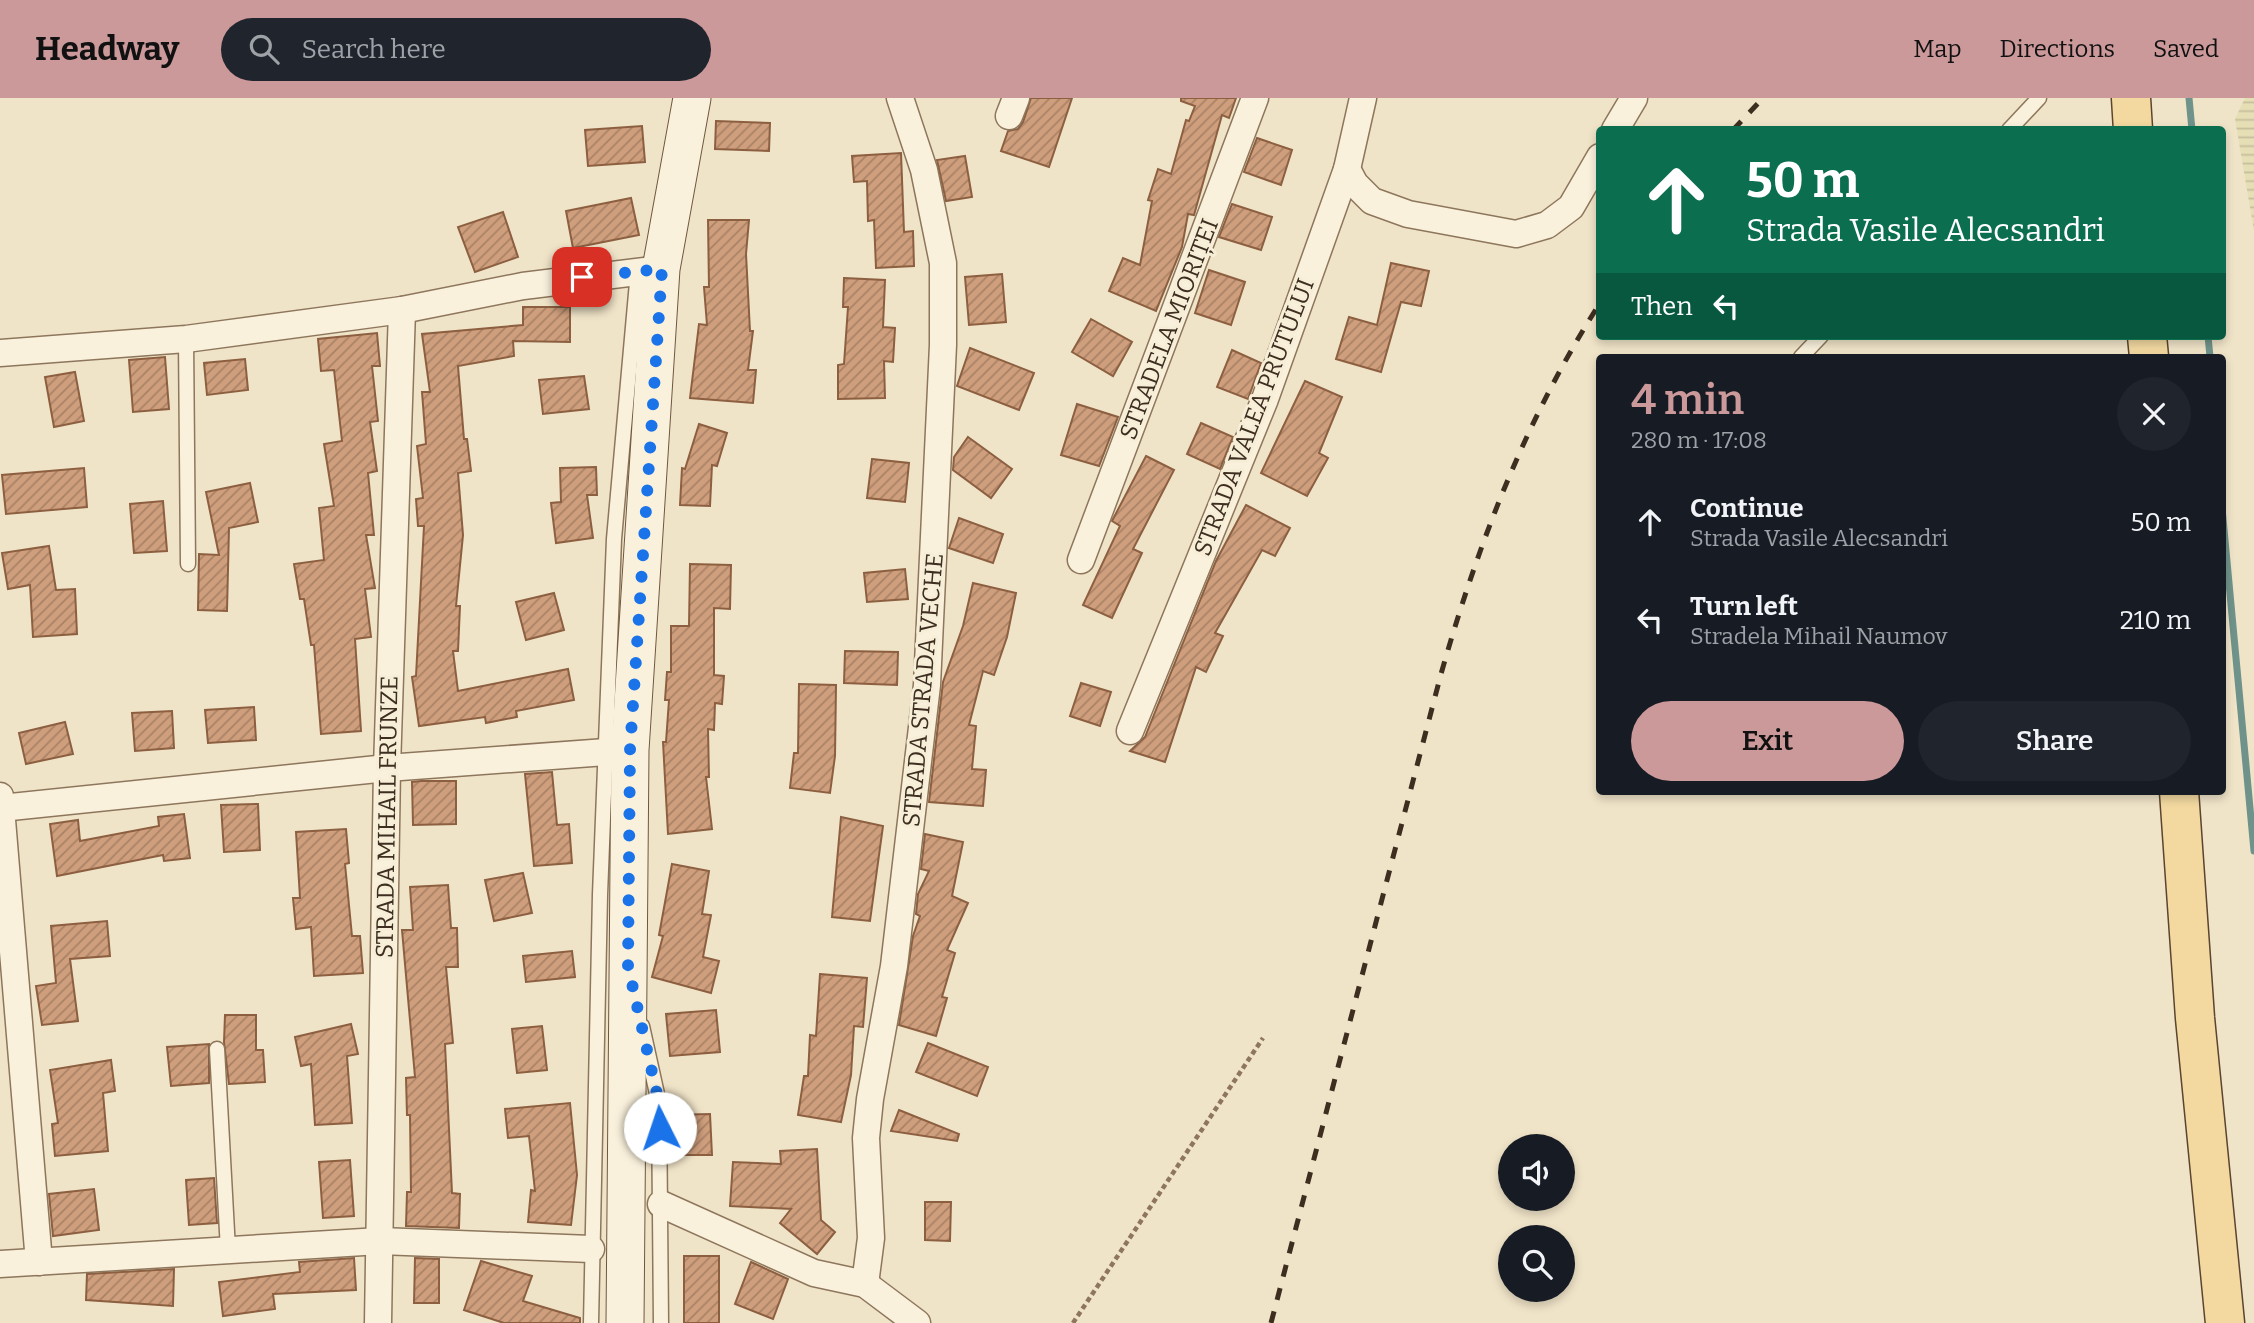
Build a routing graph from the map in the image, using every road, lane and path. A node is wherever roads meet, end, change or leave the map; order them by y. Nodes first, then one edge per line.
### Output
1 (692, 98) edge
2 (900, 98) edge
3 (1255, 98) edge
4 (1363, 98) edge
5 (1633, 98) edge
6 (2039, 98) edge
7 (2132, 98) edge
8 (1617, 126) edge
9 (2013, 126) edge
10 (2133, 126) edge
11 (1596, 164) edge
12 (1347, 169) junction
13 (650, 270) junction
14 (402, 310) junction
15 (186, 339) junction
16 (1817, 340) edge
17 (0, 353) edge
18 (1804, 354) edge
19 (1081, 560) dead end
20 (188, 564) dead end
21 (1130, 732) dead end
22 (606, 752) junction
23 (387, 768) junction
24 (2179, 795) edge
25 (1, 802) edge
26 (628, 966) junction
27 (1263, 1038) dead end
28 (217, 1049) dead end
29 (661, 1204) junction
30 (380, 1241) junction
31 (591, 1249) junction
32 (228, 1250) junction
33 (39, 1262) junction
34 (0, 1264) edge
35 (865, 1284) junction
36 (378, 1323) edge
37 (591, 1323) edge
38 (625, 1323) edge
39 (661, 1323) edge
40 (917, 1323) edge
41 (1073, 1323) edge
42 (2225, 1323) edge

1 - 13 main road
2 - 35 street, STRADA STRADA VECHE
3 - 19 street, STRADELA MIORIȚEI
4 - 12 street, STRADA VALEA PRUTULUI
5 - 8 street
6 - 9 lane
7 - 10 main road
11 - 12 street
12 - 21 street, STRADA VALEA PRUTULUI
13 - 14 street
13 - 22 lane
13 - 26 main road
14 - 15 street
14 - 23 street, STRADA MIHAIL FRUNZE
15 - 17 street
15 - 20 lane
16 - 18 lane
22 - 23 street
22 - 31 lane
23 - 25 street
23 - 30 street, STRADA MIHAIL FRUNZE
24 - 42 main road
25 - 33 street
26 - 29 lane
26 - 38 main road
27 - 41 path
28 - 32 lane
29 - 35 street
29 - 39 lane
30 - 31 street
30 - 32 street
30 - 36 street, STRADA MIHAIL FRUNZE
31 - 37 lane
32 - 33 street
33 - 34 street
35 - 40 street

